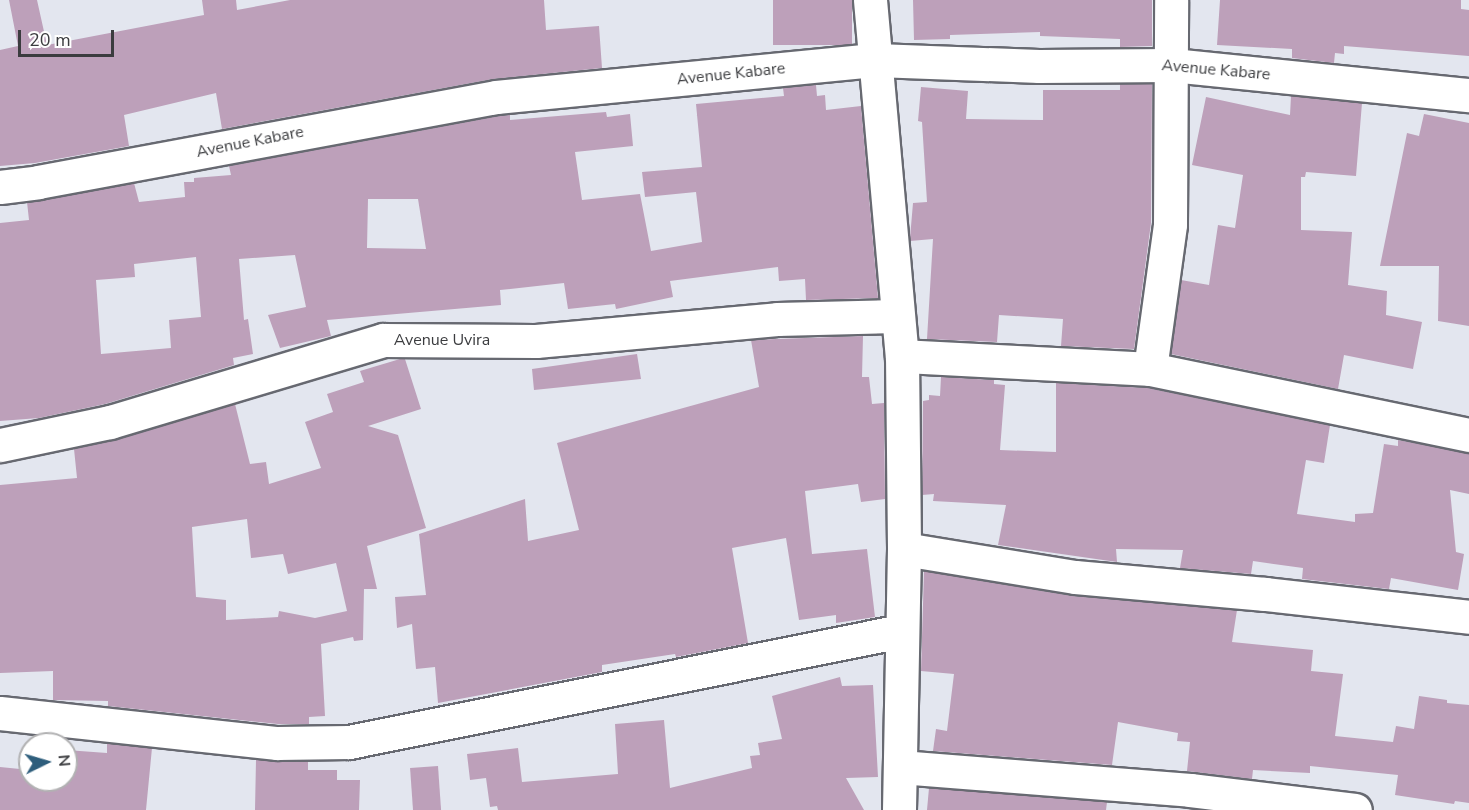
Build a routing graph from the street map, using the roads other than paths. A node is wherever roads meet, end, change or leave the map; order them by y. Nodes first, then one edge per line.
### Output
1 (870, 0) edge
2 (1171, 0) edge
3 (876, 60) junction
4 (1172, 65) junction
5 (1469, 95) edge
6 (0, 187) edge
7 (897, 316) junction
8 (902, 356) junction
9 (1150, 369) junction
10 (1469, 435) edge
11 (0, 445) edge
12 (904, 549) junction
13 (1469, 617) edge
14 (901, 631) junction
15 (0, 713) edge
16 (900, 767) junction
17 (899, 810) edge
18 (1355, 810) edge

1 - 3 street
2 - 4 street
3 - 4 street, Avenue Kabare
3 - 6 street, Avenue Kabare
3 - 7 street
4 - 5 street, Avenue Kabare
4 - 9 street
7 - 8 street
7 - 11 street, Avenue Uvira
8 - 9 street
8 - 12 street
9 - 10 street
12 - 13 street
12 - 14 street
14 - 15 street
14 - 16 street
16 - 17 street
16 - 18 street

